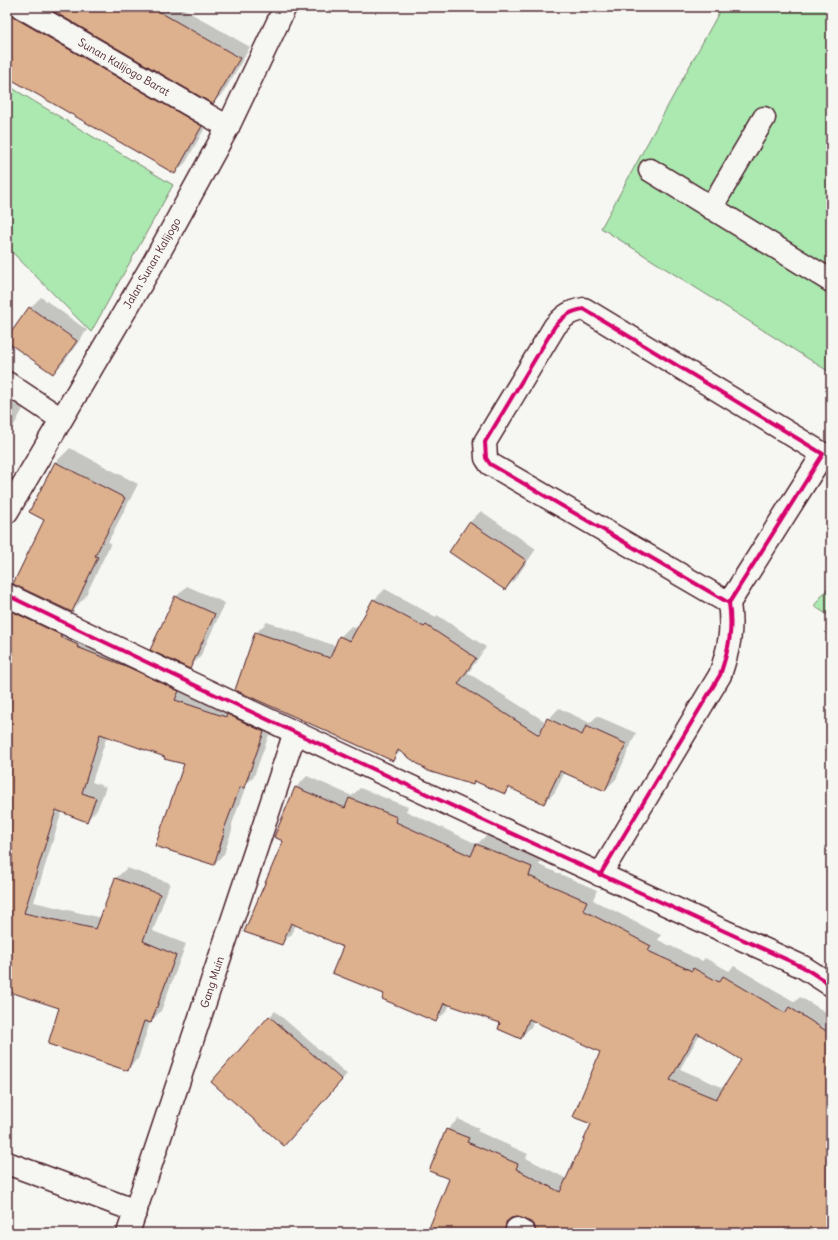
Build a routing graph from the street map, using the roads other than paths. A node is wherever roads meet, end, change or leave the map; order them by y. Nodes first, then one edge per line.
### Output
1 (21, 7) edge
2 (285, 7) edge
3 (764, 118) dead end
4 (228, 126) junction
5 (650, 170) dead end
6 (711, 208) junction
7 (831, 281) edge
8 (7, 383) edge
9 (61, 419) junction
10 (827, 447) edge
11 (7, 512) edge
12 (7, 595) edge
13 (729, 603) junction
14 (295, 732) junction
15 (600, 875) junction
16 (831, 985) edge
17 (7, 1163) edge
18 (136, 1212) junction
19 (128, 1233) edge

1 - 4 street, Sunan Kalijogo Barat
2 - 4 street, Jalan Sunan Kalijogo
3 - 6 street
4 - 9 street, Jalan Sunan Kalijogo
5 - 6 street
6 - 7 street
8 - 9 street
9 - 11 street, Jalan Sunan Kalijogo
10 - 13 street
10 - 13 street
12 - 14 street
13 - 15 street
14 - 15 street
14 - 18 street, Gang Muin
15 - 16 street
17 - 18 street
18 - 19 street, Gang Muin

